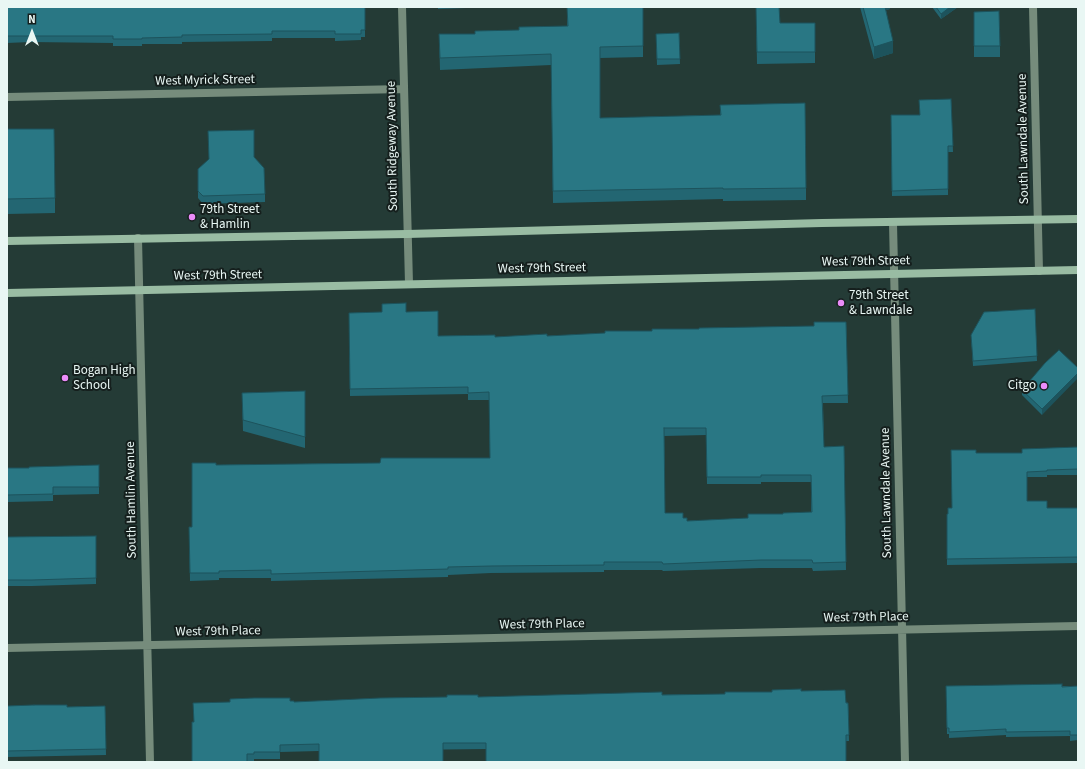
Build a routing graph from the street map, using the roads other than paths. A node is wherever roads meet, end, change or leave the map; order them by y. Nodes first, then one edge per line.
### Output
1 (402, 7) edge
2 (1033, 7) edge
3 (404, 89) junction
4 (7, 97) edge
5 (1037, 220) junction
6 (1078, 220) edge
7 (894, 222) junction
8 (407, 234) junction
9 (138, 238) junction
10 (7, 241) edge
11 (1078, 270) edge
12 (1039, 271) junction
13 (894, 274) junction
14 (409, 284) junction
15 (139, 290) junction
16 (7, 293) edge
17 (1078, 626) edge
18 (902, 629) junction
19 (148, 645) junction
20 (7, 648) edge
21 (150, 762) edge
22 (905, 762) edge

1 - 3 street, South Ridgeway Avenue
2 - 5 street, South Lawndale Avenue
3 - 4 street, West Myrick Street
3 - 8 street, South Ridgeway Avenue
5 - 6 main road
5 - 7 main road
5 - 12 street, South Lawndale Avenue
7 - 8 main road
7 - 13 street, South Lawndale Avenue
8 - 9 main road
8 - 14 street, South Ridgeway Avenue
9 - 10 main road
9 - 15 street, South Hamlin Avenue
11 - 12 main road, West 79th Street
12 - 13 main road, West 79th Street
13 - 14 main road, West 79th Street
13 - 18 street, South Lawndale Avenue
14 - 15 main road, West 79th Street
15 - 16 main road, West 79th Street
15 - 19 street, South Hamlin Avenue
17 - 18 street, West 79th Place
18 - 19 street, West 79th Place
18 - 22 street, South Lawndale Avenue
19 - 20 street, West 79th Place
19 - 21 street, South Hamlin Avenue

